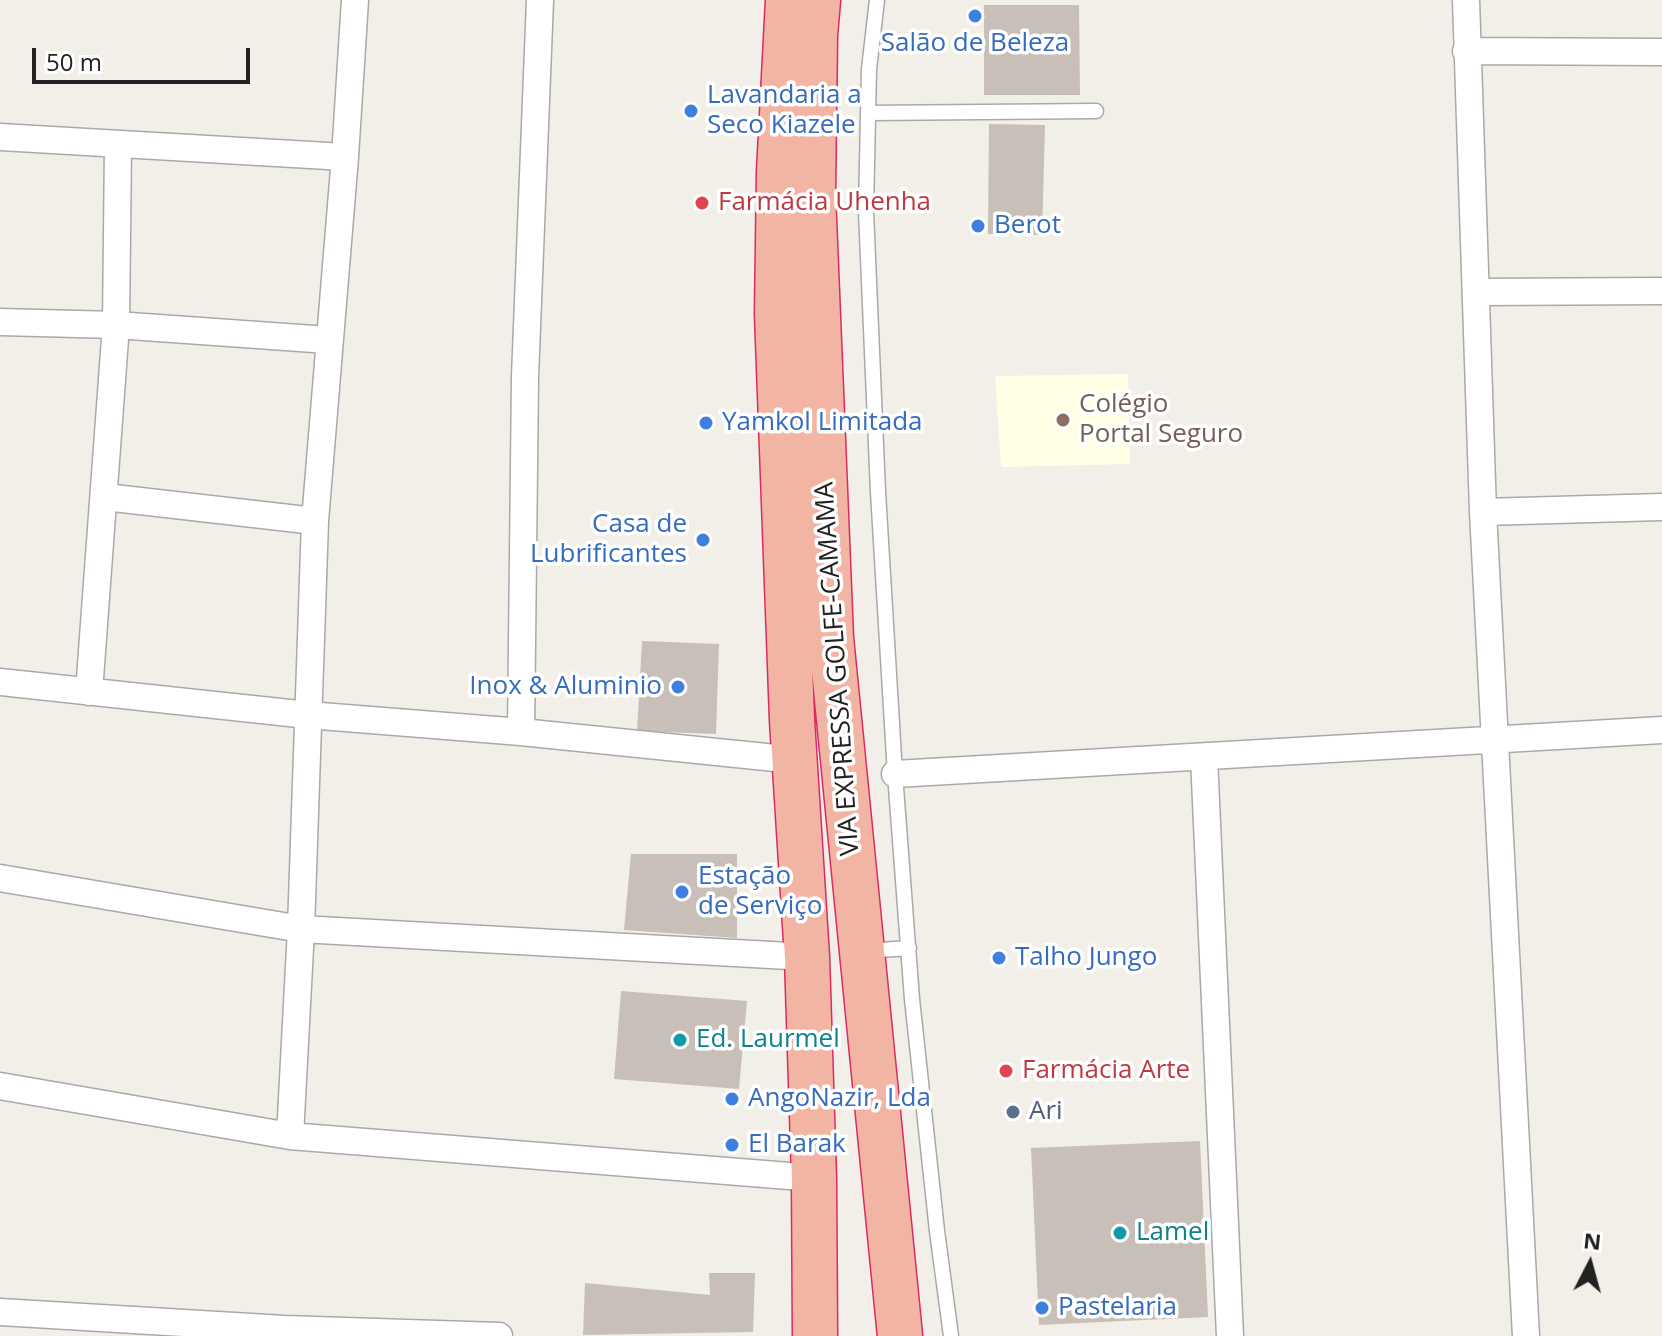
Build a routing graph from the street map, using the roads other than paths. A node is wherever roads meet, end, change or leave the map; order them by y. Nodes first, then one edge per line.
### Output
1 (355, 0) edge
2 (540, 0) edge
3 (788, 0) edge
4 (818, 0) edge
5 (877, 0) edge
6 (1466, 0) edge
7 (1466, 51) junction
8 (1662, 52) edge
9 (1096, 111) dead end
10 (868, 113) junction
11 (0, 137) edge
12 (118, 145) junction
13 (345, 157) junction
14 (1662, 291) edge
15 (1477, 292) junction
16 (0, 322) edge
17 (116, 325) junction
18 (328, 340) junction
19 (105, 497) junction
20 (1662, 507) edge
21 (1483, 512) junction
22 (315, 521) junction
23 (0, 682) edge
24 (89, 692) junction
25 (308, 715) junction
26 (1662, 730) edge
27 (521, 732) junction
28 (1495, 740) junction
29 (1204, 757) junction
30 (795, 760) junction
31 (895, 774) junction
32 (0, 878) edge
33 (301, 929) junction
34 (909, 948) junction
35 (861, 951) junction
36 (807, 957) junction
37 (0, 1086) edge
38 (290, 1136) junction
39 (814, 1178) junction
40 (0, 1312) edge
41 (499, 1336) edge
42 (815, 1336) edge
43 (900, 1336) edge
44 (951, 1336) edge
45 (1230, 1336) edge
46 (1526, 1336) edge

1 - 13 street
2 - 27 street
3 - 30 highway, VIA EXPRESSA GOLFE-CAMAMA
4 - 35 highway, VIA EXPRESSA GOLFE-CAMAMA
5 - 10 lane
6 - 7 street
7 - 8 street
7 - 15 street
9 - 10 lane
10 - 31 lane
11 - 12 street
12 - 13 street
12 - 17 street
13 - 18 street
14 - 15 street
15 - 21 street
16 - 17 street
17 - 18 street
17 - 19 street
18 - 22 street
19 - 22 street
19 - 24 street
20 - 21 street
21 - 28 street
22 - 25 street
23 - 24 street
24 - 25 street
25 - 27 street
25 - 33 street
26 - 28 street
27 - 30 street
28 - 29 street
28 - 46 street
29 - 31 street
29 - 45 street
30 - 36 highway, VIA EXPRESSA GOLFE-CAMAMA
31 - 34 lane
32 - 33 street
33 - 36 street
33 - 38 street
34 - 35 lane
34 - 44 lane
35 - 43 highway, VIA EXPRESSA GOLFE-CAMAMA
36 - 39 highway, VIA EXPRESSA GOLFE-CAMAMA
37 - 38 street
38 - 39 street
39 - 42 highway, VIA EXPRESSA GOLFE-CAMAMA
40 - 41 street

